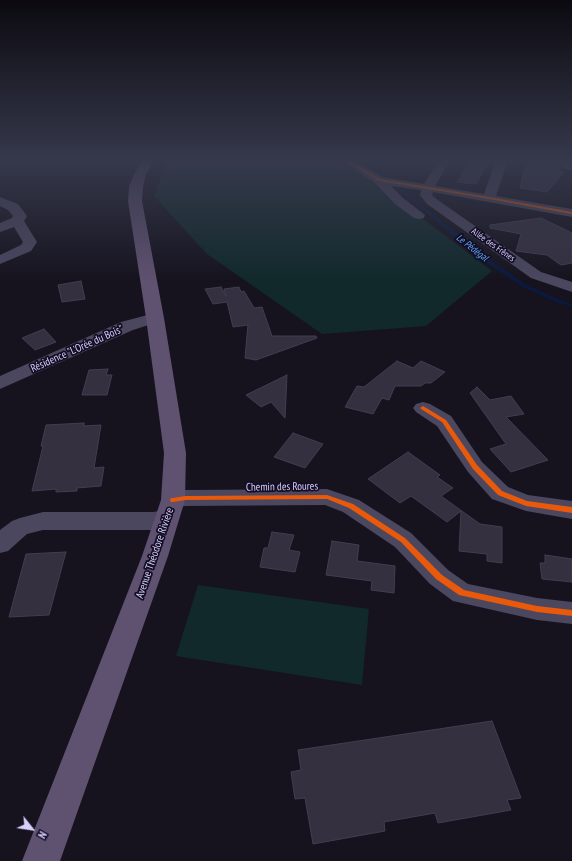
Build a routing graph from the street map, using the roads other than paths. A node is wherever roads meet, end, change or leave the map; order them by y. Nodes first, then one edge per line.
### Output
1 (0, 201) edge
2 (135, 201) edge
3 (399, 201) edge
4 (431, 201) edge
5 (507, 201) edge
6 (572, 213) edge
7 (419, 214) dead end
8 (17, 221) junction
9 (0, 228) edge
10 (0, 260) edge
11 (572, 287) edge
12 (155, 318) junction
13 (0, 383) edge
14 (423, 408) dead end
15 (170, 510) junction
16 (572, 510) edge
17 (0, 544) edge
18 (572, 613) edge
19 (41, 861) edge

1 - 8 street
2 - 12 main road, Avenue Théodore Rivière
3 - 7 street
4 - 11 street, Allée des Frênes
5 - 6 street
8 - 9 street
8 - 10 street
12 - 13 street, Résidence "L'Orée du Bois"
12 - 15 main road, Avenue Théodore Rivière
14 - 16 street
15 - 17 street, Chemin des Roures
15 - 18 street, Chemin des Roures
15 - 19 main road, Avenue Théodore Rivière

